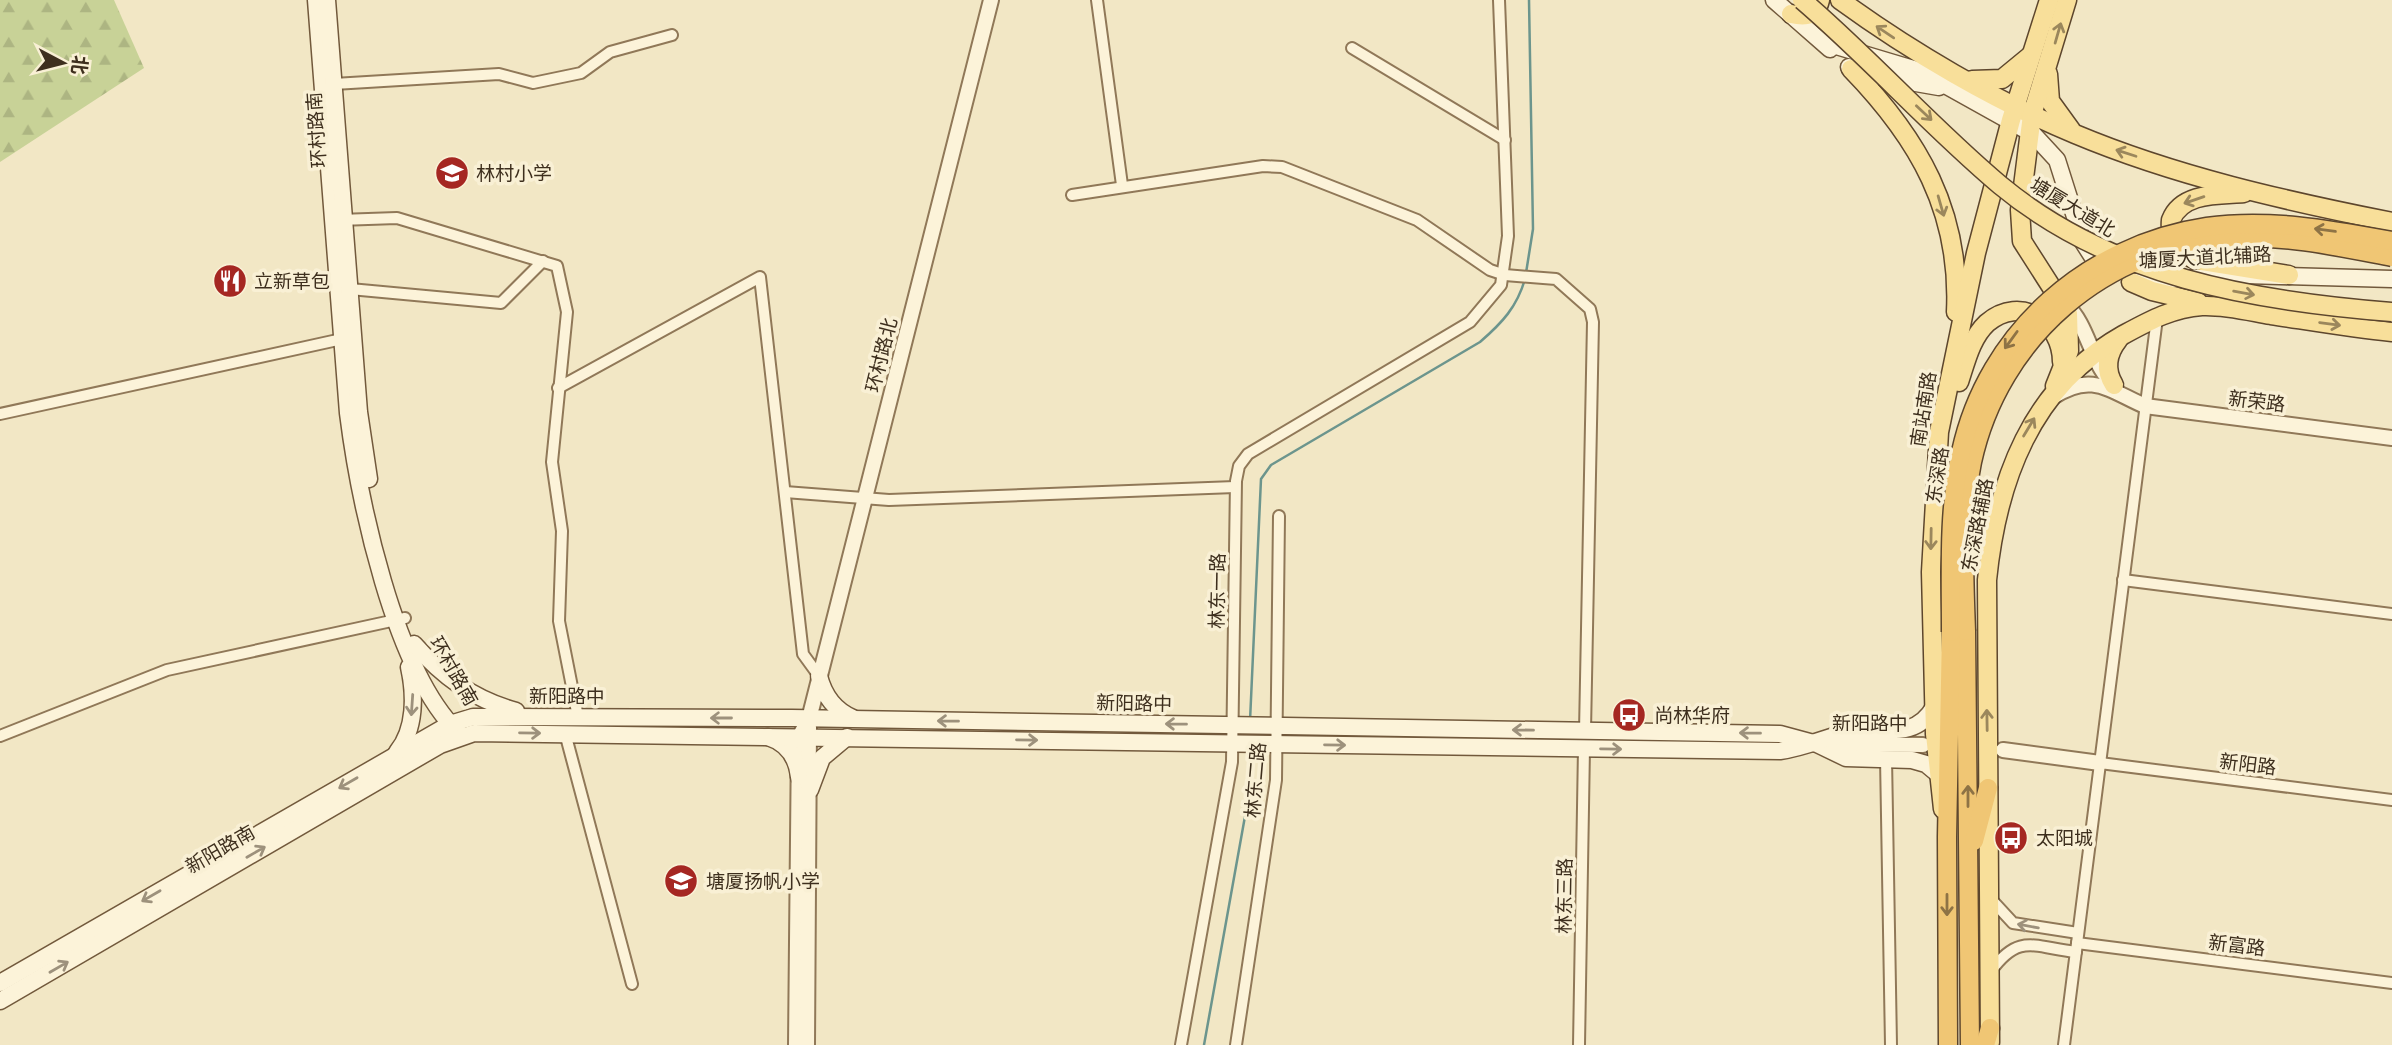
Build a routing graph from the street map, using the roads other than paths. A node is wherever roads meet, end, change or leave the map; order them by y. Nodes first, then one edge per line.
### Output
1 (316, 0) edge
2 (327, 0) edge
3 (991, 0) edge
4 (1097, 0) edge
5 (1499, 0) edge
6 (1774, 0) edge
7 (1820, 0) edge
8 (1840, 0) edge
9 (2049, 0) edge
10 (2067, 0) edge
11 (1796, 7) edge
12 (671, 35) dead end
13 (1823, 43) junction
14 (1352, 48) dead end
15 (2034, 51) junction
16 (2048, 66) junction
17 (1851, 69) junction
18 (1966, 78) junction
19 (334, 84) junction
20 (1951, 90) junction
21 (2022, 118) junction
22 (2076, 135) junction
23 (1504, 140) junction
24 (1122, 185) junction
25 (2262, 192) junction
26 (1072, 195) dead end
27 (339, 220) junction
28 (2392, 222) edge
29 (2392, 241) edge
30 (2392, 257) edge
31 (543, 261) junction
32 (1505, 275) junction
33 (2289, 275) junction
34 (2392, 279) edge
35 (2131, 282) junction
36 (350, 289) junction
37 (2065, 304) junction
38 (2216, 306) junction
39 (2392, 312) edge
40 (2157, 318) junction
41 (2392, 332) edge
42 (2123, 335) junction
43 (342, 339) junction
44 (2094, 355) junction
45 (1949, 374) junction
46 (2060, 376) junction
47 (558, 388) junction
48 (2117, 388) junction
49 (2048, 400) junction
50 (2146, 407) junction
51 (0, 414) edge
52 (2392, 438) edge
53 (1934, 484) junction
54 (1236, 487) junction
55 (785, 492) junction
56 (864, 498) junction
57 (1279, 516) dead end
58 (2123, 580) junction
59 (2392, 614) edge
60 (400, 619) junction
61 (1959, 632) junction
62 (409, 646) junction
63 (819, 676) junction
64 (1934, 706) junction
65 (539, 716) junction
66 (578, 717) junction
67 (808, 719) junction
68 (859, 719) junction
69 (1238, 725) junction
70 (1272, 726) junction
71 (457, 727) junction
72 (1585, 731) junction
73 (565, 733) junction
74 (0, 736) edge
75 (766, 736) junction
76 (805, 737) junction
77 (848, 737) junction
78 (1238, 743) junction
79 (1271, 744) junction
80 (1817, 744) junction
81 (1923, 745) dead end
82 (1584, 748) junction
83 (2003, 750) dead end
84 (391, 758) junction
85 (1886, 758) junction
86 (2100, 763) junction
87 (1938, 774) junction
88 (799, 776) junction
89 (1988, 788) junction
90 (810, 790) junction
91 (2392, 800) edge
92 (1947, 837) junction
93 (1968, 864) junction
94 (1989, 897) junction
95 (2077, 943) junction
96 (1989, 973) junction
97 (0, 983) edge
98 (2392, 983) edge
99 (632, 984) dead end
100 (0, 1001) edge
101 (1988, 1039) edge
102 (796, 1045) edge
103 (807, 1045) edge
104 (1181, 1045) edge
105 (1236, 1045) edge
106 (1579, 1045) edge
107 (1891, 1045) edge
108 (1948, 1045) edge
109 (1970, 1045) edge
110 (2064, 1045) edge

1 - 27 main road, 环村路南
2 - 19 main road, 环村路南
3 - 56 street, 环村路北
4 - 24 street
5 - 23 street
6 - 11 main road, 塘厦大道北辅路
7 - 11 main road
18 -> 8 main road
9 - 15 main road, 南站南路
16 -> 10 main road, 南站南路
11 - 13 main road, 塘厦大道北辅路
11 -> 39 main road, 塘厦大道北, bridge
12 - 19 street
13 - 17 main road, 塘厦大道北辅路
13 - 20 main road, 塘厦大道北辅路
14 - 23 street
15 - 18 main road
15 - 21 main road, 南站南路
16 - 21 main road, 南站南路
16 - 22 main road
17 - 20 main road, 塘厦大道北辅路
17 -> 45 main road
18 - 21 main road
19 - 27 main road, 环村路南
20 - 21 main road, 塘厦大道北辅路
21 - 22 main road
21 - 35 main road, 塘厦大道北辅路
21 - 37 main road, 南站南路
21 - 45 main road, 南站南路
25 -> 22 main road
23 - 32 street
24 - 26 street
24 - 32 street
25 - 28 main road
25 -> 33 main road
27 - 31 street
27 - 36 main road, 环村路南
27 - 43 main road, 环村路南
29 -> 61 highway, 东深路, bridge
30 - 61 highway, 东深路, bridge
31 - 36 street
31 - 47 street
32 - 54 street, 林东一路
32 - 72 street
33 - 34 main road, 塘厦大道北辅路
33 - 35 main road, 塘厦大道北辅路
35 - 38 main road
36 - 60 main road, 环村路南
37 - 44 street
37 - 46 main road, 南站南路
38 - 40 main road, 东深路辅路
38 -> 41 main road, 东深路辅路
40 - 42 main road, 东深路辅路
40 - 50 street
42 - 44 main road, 东深路辅路
42 - 48 main road
43 - 51 street
43 - 60 main road, 环村路南
44 - 48 street
44 - 49 main road, 东深路辅路
45 - 53 main road, 南站南路
46 - 49 main road, 南站南路
46 - 53 main road
47 - 55 street
47 - 66 street
48 - 49 street
48 - 50 street, 新荣路
89 -> 49 main road, 东深路辅路
50 - 52 street, 新荣路
50 - 58 street
53 -> 64 main road, 南站南路
54 - 56 street
54 - 69 street, 林东一路
55 - 56 street
55 - 63 street
56 - 63 street, 环村路北
57 - 70 street, 林东二路
58 - 59 street
58 - 86 street
60 - 62 main road, 环村路南
60 - 74 street
61 - 92 highway, 东深路
93 -> 61 highway, 东深路
62 - 65 main road
62 - 71 main road, 环村路南
62 -> 84 main road
63 - 67 street, 环村路北
63 - 68 main road
64 - 80 main road
64 - 87 main road, 南站南路
65 - 66 main road, 新阳路中
65 - 71 main road, 新阳路中
67 -> 66 main road, 新阳路中
67 - 68 main road, 新阳路中
67 - 76 street, 环村路北
69 -> 68 main road, 新阳路中
69 - 70 main road, 新阳路中
69 - 78 street, 林东一路
72 -> 70 main road, 新阳路中
70 - 79 street, 林东二路
71 -> 73 main road, 新阳路中
71 - 84 main road, 新阳路南
100 -> 71 main road, 新阳路南
80 -> 72 main road, 新阳路中
73 - 75 main road, 新阳路中
73 - 99 street
75 - 76 main road, 新阳路中
75 - 88 main road
76 - 77 main road, 新阳路中
76 - 88 street
76 - 90 street
77 -> 78 main road, 新阳路中
77 - 90 main road
78 - 79 main road, 新阳路中
78 - 104 street, 林东一路
79 -> 82 main road, 新阳路中
79 - 105 street, 林东二路
80 - 81 street, 新阳路中
82 -> 80 main road, 新阳路中
80 - 85 main road
82 - 106 street, 林东三路
83 - 86 street
84 -> 97 main road, 新阳路南
85 - 87 main road
85 - 107 street
86 - 91 street, 新阳路
86 - 95 street
87 - 92 main road, 南站南路
88 - 102 street
89 - 93 highway
89 - 94 main road, 东深路辅路
90 - 103 street
92 -> 108 highway, 东深路
93 - 109 highway, 东深路
95 -> 94 street
94 - 96 main road, 东深路辅路
95 - 96 street
95 - 98 street, 新富路
95 - 110 street
96 - 101 main road, 东深路辅路

